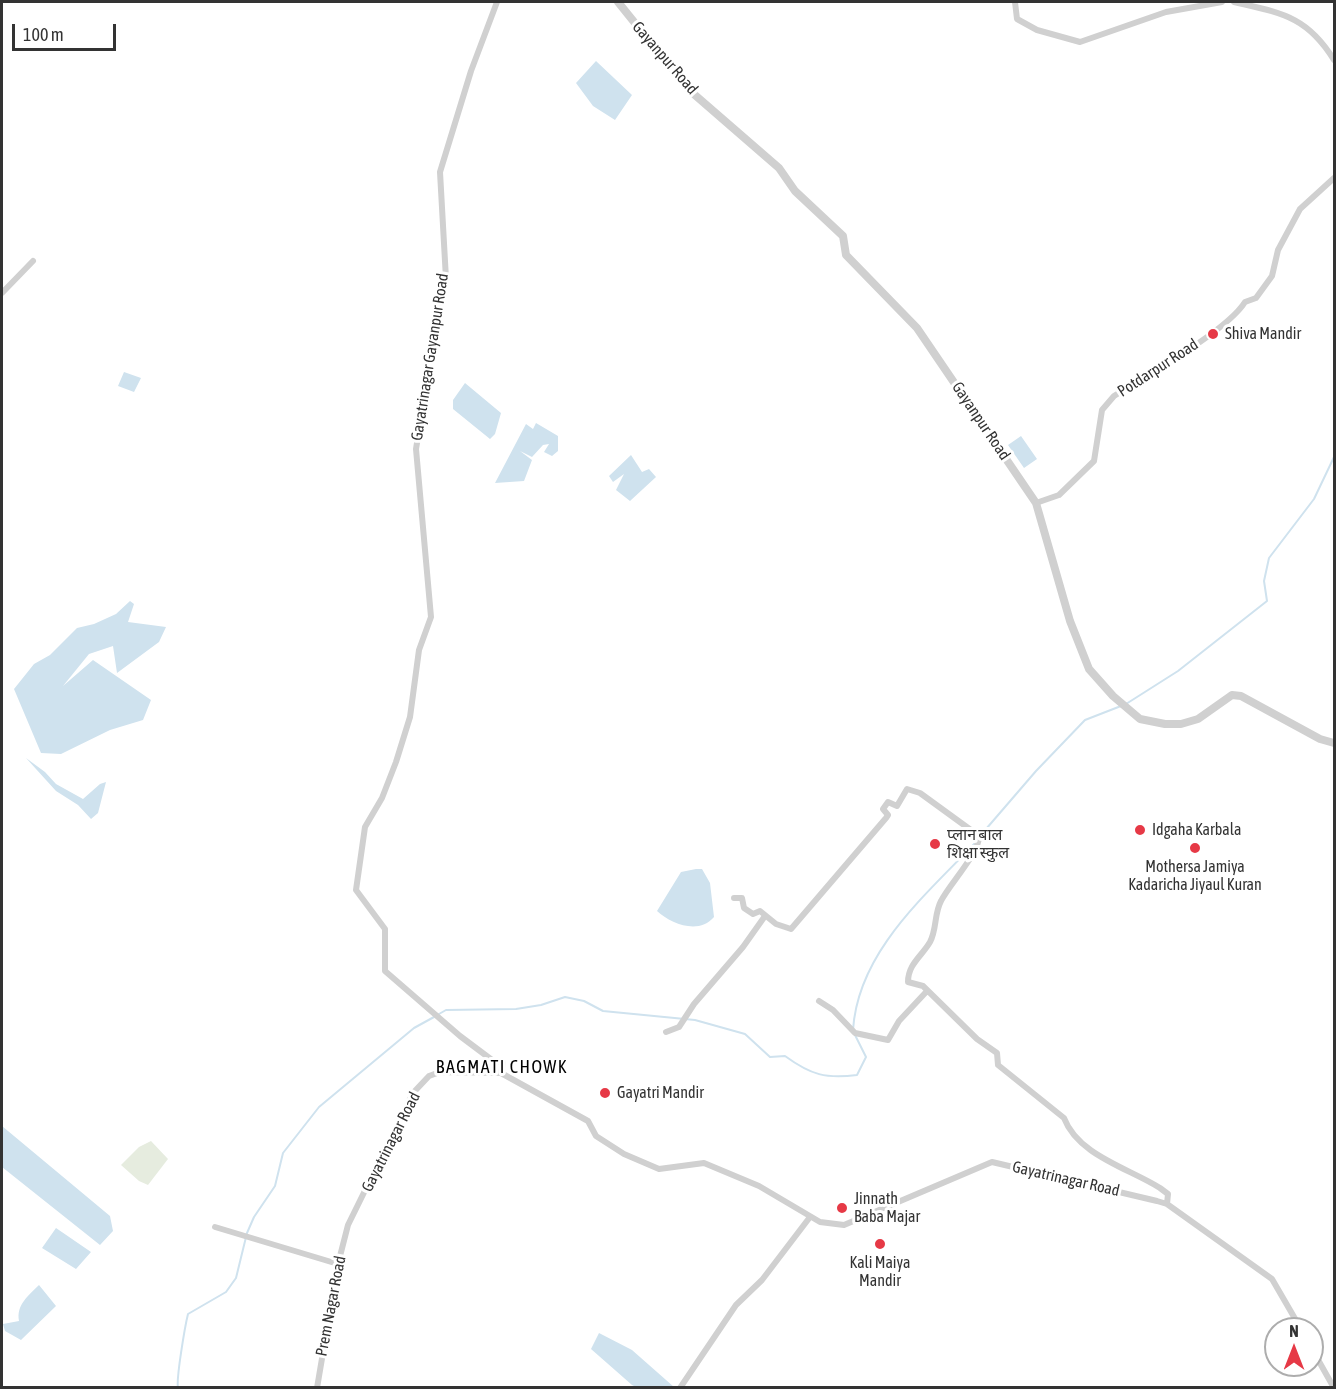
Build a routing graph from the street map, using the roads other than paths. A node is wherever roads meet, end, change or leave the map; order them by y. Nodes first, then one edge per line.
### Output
1 (497, 2) edge
2 (618, 2) edge
3 (1015, 2) edge
4 (1222, 2) edge
5 (1234, 2) edge
6 (1335, 60) edge
7 (1335, 178) edge
8 (33, 261) dead end
9 (2, 293) edge
10 (1036, 503) junction
11 (1335, 743) edge
12 (734, 898) dead end
13 (765, 916) junction
14 (927, 991) junction
15 (819, 1001) dead end
16 (666, 1032) dead end
17 (501, 1073) junction
18 (1167, 1204) junction
19 (810, 1217) junction
20 (348, 1225) joint
21 (214, 1227) dead end
22 (338, 1264) junction
23 (1294, 1317) edge
24 (1324, 1370) edge
25 (317, 1388) edge
26 (680, 1388) edge
27 (1334, 1388) edge

1 - 17 street, Gayatrinagar Gayanpur Road
2 - 10 street, Gayanpur Road
3 - 4 street
5 - 6 street
7 - 10 street, Potdarpur Road
8 - 9 street
10 - 11 street, Gayanpur Road
12 - 13 street
13 - 14 street
13 - 16 street
14 - 15 street
14 - 18 street
17 - 19 street, Gayatrinagar Road
17 - 20 street, Gayatrinagar Road
18 - 19 street, Gayatrinagar Road
18 - 23 street, Gayatrinagar Road
19 - 26 street
20 - 22 street, Prem Nagar Road
21 - 22 street
22 - 25 street, Prem Nagar Road
24 - 27 street

